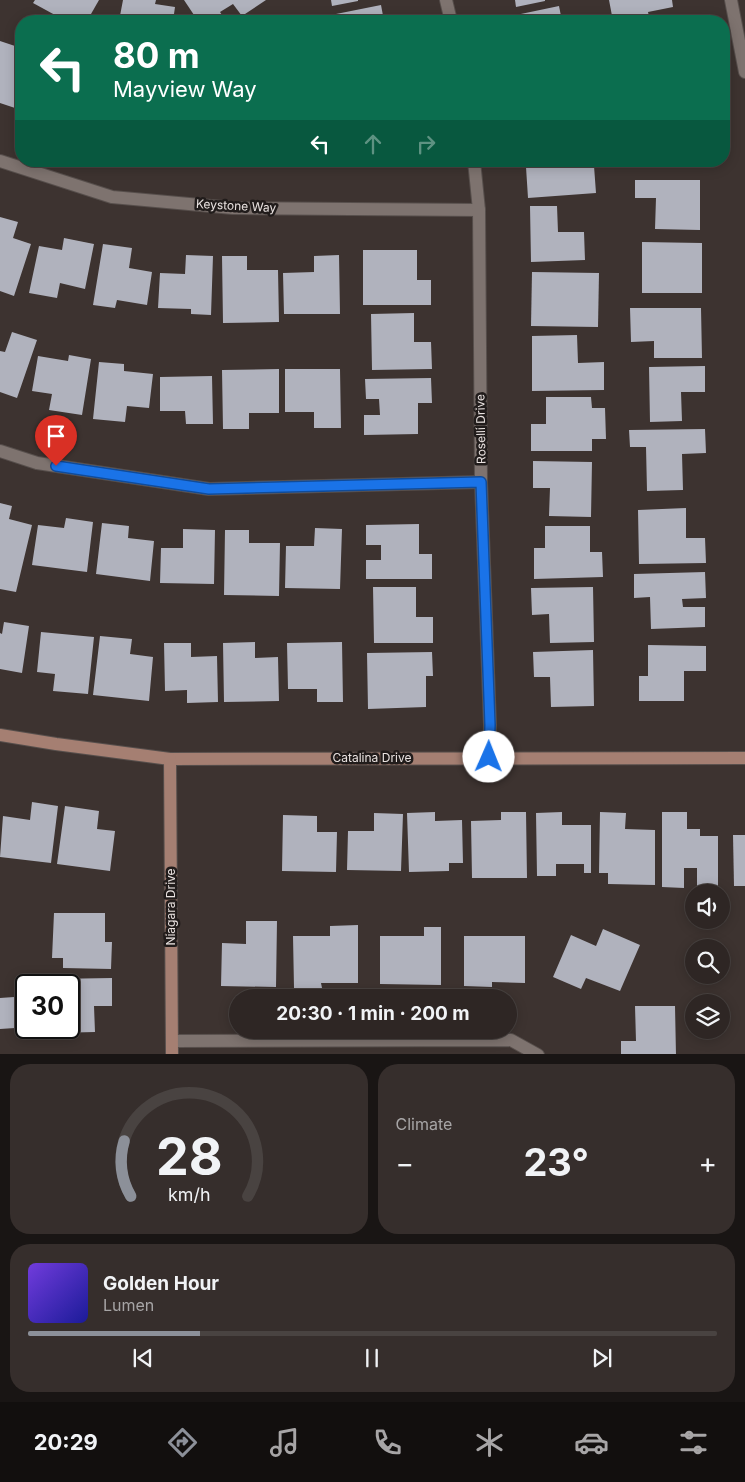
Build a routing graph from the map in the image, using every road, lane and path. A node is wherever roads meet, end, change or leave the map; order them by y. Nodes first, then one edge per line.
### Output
1 (446, 0) edge
2 (737, 6) edge
3 (450, 15) edge
4 (745, 72) edge
5 (0, 161) edge
6 (15, 166) edge
7 (19, 167) edge
8 (475, 167) edge
9 (479, 210) junction
10 (0, 451) edge
11 (481, 482) junction
12 (0, 735) edge
13 (489, 757) junction
14 (745, 758) edge
15 (170, 759) junction
16 (172, 1041) junction
17 (172, 1054) edge
18 (538, 1054) edge

1 - 3 street
2 - 4 street
5 - 6 street, Keystone Way
7 - 9 street, Keystone Way
8 - 9 street, Roselli Drive
9 - 11 street, Roselli Drive
10 - 11 street
11 - 13 street, Roselli Drive
12 - 15 street, Catalina Drive
13 - 14 street, Catalina Drive
13 - 15 street, Catalina Drive
15 - 16 street, Niagara Drive
16 - 17 street, Niagara Drive
16 - 18 street

